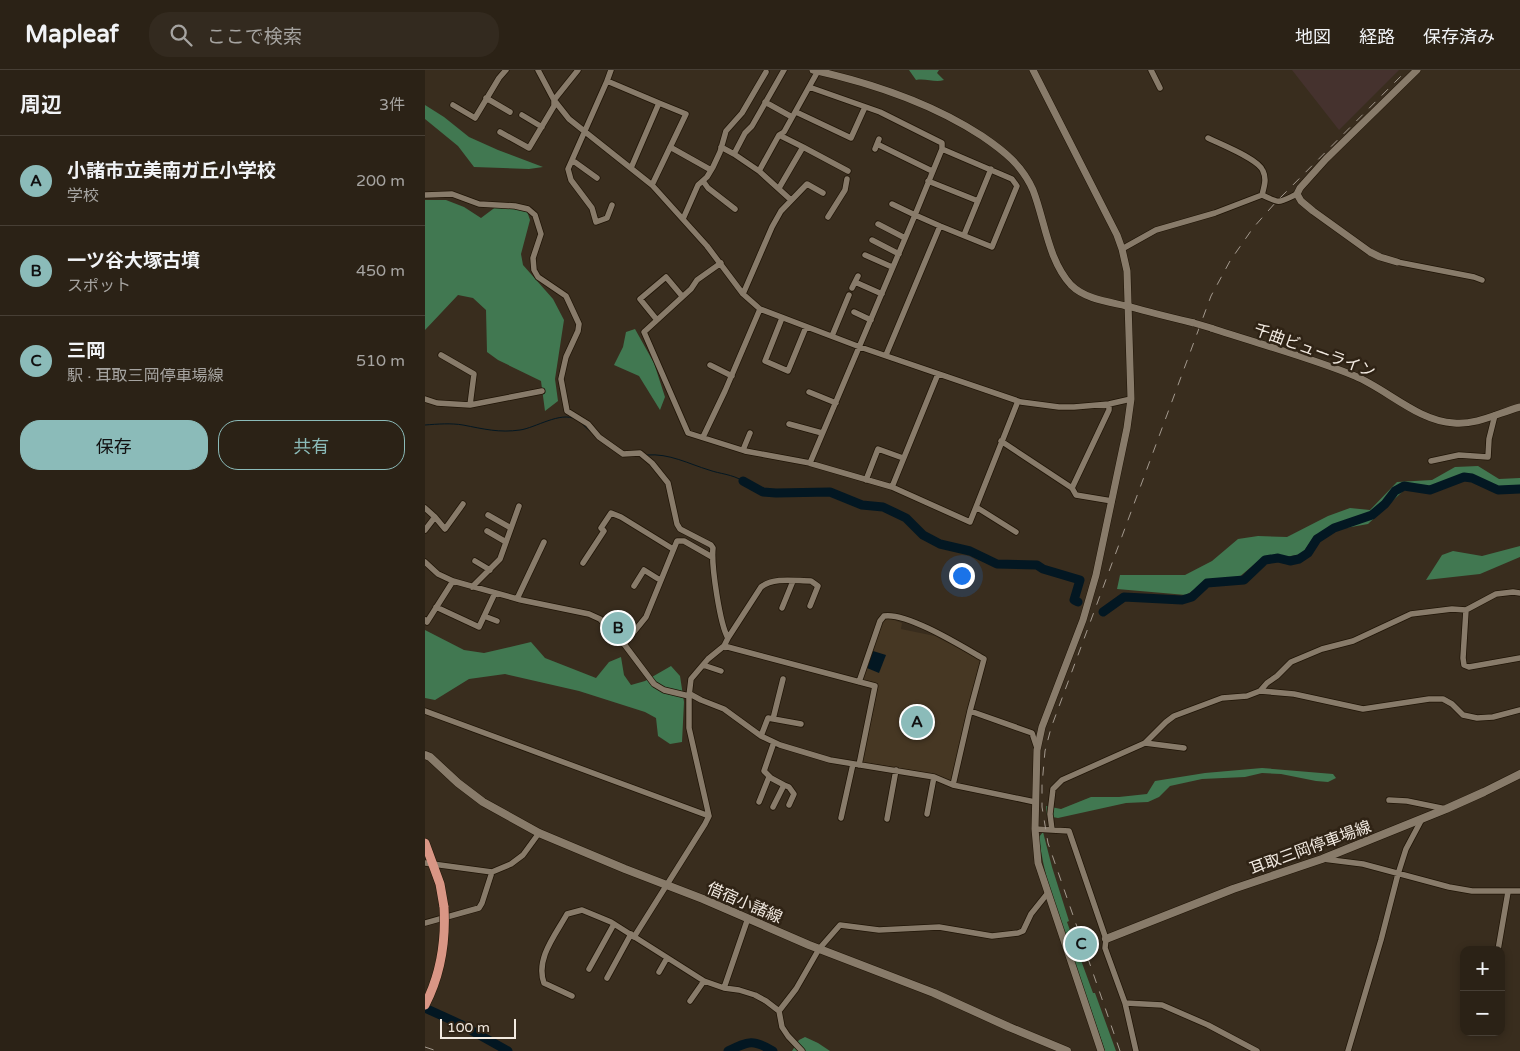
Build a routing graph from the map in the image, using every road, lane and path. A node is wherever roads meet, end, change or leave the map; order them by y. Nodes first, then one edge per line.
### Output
1 (506, 70) edge
2 (537, 70) edge
3 (578, 70) edge
4 (611, 70) edge
5 (784, 70) edge
6 (1033, 70) edge
7 (1151, 70) edge
8 (1417, 70) edge
9 (815, 71) edge
10 (766, 72) dead end
11 (607, 80) junction
12 (809, 87) junction
13 (1160, 88) dead end
14 (487, 98) junction
15 (554, 100) junction
16 (765, 102) junction
17 (659, 103) junction
18 (453, 105) dead end
19 (865, 107) junction
20 (510, 112) dead end
21 (794, 114) junction
22 (522, 115) dead end
23 (541, 127) junction
24 (500, 132) dead end
25 (585, 133) junction
26 (779, 135) junction
27 (1208, 138) dead end
28 (877, 144) dead end
29 (670, 147) junction
30 (721, 147) junction
31 (803, 147) junction
32 (943, 150) junction
33 (734, 154) junction
34 (572, 160) junction
35 (631, 168) junction
36 (991, 169) junction
37 (711, 170) junction
38 (759, 171) junction
39 (848, 171) dead end
40 (932, 171) junction
41 (597, 178) dead end
42 (847, 179) dead end
43 (703, 181) junction
44 (928, 181) junction
45 (652, 185) junction
46 (779, 188) junction
47 (823, 193) dead end
48 (1297, 194) junction
49 (1262, 195) junction
50 (425, 196) edge
51 (791, 200) junction
52 (977, 201) junction
53 (892, 204) dead end
54 (612, 205) dead end
55 (735, 209) dead end
56 (915, 215) junction
57 (828, 216) dead end
58 (683, 219) junction
59 (878, 224) dead end
60 (940, 226) junction
61 (964, 235) junction
62 (905, 238) junction
63 (872, 240) dead end
64 (1122, 249) junction
65 (865, 254) dead end
66 (899, 254) junction
67 (1397, 262) joint
68 (721, 263) junction
69 (893, 267) junction
70 (1483, 280) dead end
71 (855, 282) dead end
72 (743, 294) junction
73 (882, 294) junction
74 (849, 295) dead end
75 (683, 296) junction
76 (1129, 307) junction
77 (760, 309) junction
78 (854, 312) dead end
79 (782, 318) junction
80 (657, 320) junction
81 (871, 320) junction
82 (807, 327) junction
83 (832, 336) junction
84 (860, 347) junction
85 (441, 355) dead end
86 (886, 356) junction
87 (710, 364) dead end
88 (938, 374) junction
89 (732, 376) junction
90 (542, 391) dead end
91 (809, 392) dead end
92 (425, 399) edge
93 (1131, 399) junction
94 (1018, 401) junction
95 (836, 404) junction
96 (1109, 404) junction
97 (470, 405) junction
98 (1520, 407) edge
99 (1495, 415) junction
100 (789, 424) dead end
101 (750, 433) dead end
102 (822, 433) junction
103 (703, 437) junction
104 (1001, 441) junction
105 (743, 450) junction
106 (903, 458) junction
107 (1431, 461) dead end
108 (809, 463) junction
109 (866, 480) junction
110 (892, 487) junction
111 (1072, 488) junction
112 (1112, 501) junction
113 (463, 504) dead end
114 (519, 506) dead end
115 (976, 507) junction
116 (425, 508) edge
117 (488, 515) dead end
118 (435, 517) junction
119 (511, 528) junction
120 (425, 530) edge
121 (487, 531) dead end
122 (1015, 532) dead end
123 (506, 542) junction
124 (544, 542) dead end
125 (673, 548) junction
126 (712, 557) junction
127 (425, 562) edge
128 (475, 562) dead end
129 (583, 563) dead end
130 (490, 570) junction
131 (660, 580) junction
132 (453, 581) junction
133 (793, 581) junction
134 (634, 586) dead end
135 (472, 587) junction
136 (495, 593) junction
137 (1520, 593) edge
138 (517, 599) junction
139 (810, 606) dead end
140 (436, 607) junction
141 (782, 608) dead end
142 (1466, 610) junction
143 (484, 616) junction
144 (425, 620) edge
145 (497, 622) dead end
146 (728, 638) junction
147 (624, 644) junction
148 (724, 646) junction
149 (1520, 658) edge
150 (703, 666) junction
151 (721, 671) dead end
152 (783, 679) dead end
153 (859, 682) junction
154 (1260, 691) junction
155 (690, 695) junction
156 (1520, 710) edge
157 (425, 711) edge
158 (970, 711) junction
159 (773, 719) junction
160 (801, 724) dead end
161 (761, 736) junction
162 (774, 742) junction
163 (1145, 743) junction
164 (1185, 748) dead end
165 (1037, 750) junction
166 (425, 755) edge
167 (856, 765) junction
168 (896, 770) junction
169 (1520, 774) edge
170 (769, 777) junction
171 (934, 777) junction
172 (784, 785) junction
173 (953, 785) junction
174 (1389, 800) dead end
175 (759, 802) dead end
176 (1035, 802) junction
177 (789, 805) dead end
178 (773, 807) dead end
179 (1446, 809) junction
180 (927, 814) dead end
181 (709, 816) junction
182 (841, 818) dead end
183 (887, 819) dead end
184 (1422, 819) junction
185 (1035, 829) junction
186 (1052, 830) junction
187 (539, 833) junction
188 (425, 843) edge
189 (428, 859) edge
190 (1322, 859) junction
191 (491, 872) junction
192 (1398, 874) junction
193 (666, 884) junction
194 (1520, 891) edge
195 (1509, 892) junction
196 (1047, 894) junction
197 (748, 918) junction
198 (425, 923) edge
199 (614, 924) junction
200 (633, 936) junction
201 (1106, 940) junction
202 (1499, 946) edge
203 (819, 949) junction
204 (667, 958) junction
205 (589, 968) dead end
206 (659, 972) dead end
207 (607, 978) dead end
208 (704, 981) junction
209 (724, 988) junction
210 (572, 996) dead end
211 (690, 1002) dead end
212 (1125, 1003) junction
213 (425, 1005) edge
214 (779, 1012) junction
215 (802, 1051) edge
216 (1067, 1051) edge
217 (1101, 1051) edge
218 (1136, 1051) edge
219 (1257, 1051) edge
220 (1348, 1051) edge

1 - 14 street
2 - 15 street
3 - 15 street
4 - 11 street
5 - 16 street
6 - 64 street
7 - 13 street
8 - 48 street
9 - 12 street
9 - 76 street
10 - 30 street
11 - 17 street
11 - 25 street
12 - 19 street
12 - 21 street
14 - 18 street
14 - 20 street
15 - 23 street
15 - 25 street
16 - 21 street
16 - 33 street
17 - 29 street
17 - 35 street
19 - 21 street
19 - 32 street
21 - 26 street
22 - 23 street
23 - 24 street
25 - 34 street
25 - 35 street
26 - 31 street
26 - 38 street
27 - 49 street
28 - 40 street
29 - 37 street
29 - 45 street
30 - 33 street
30 - 37 street
31 - 39 street
31 - 46 street
32 - 36 street
32 - 40 street
33 - 38 street
34 - 41 street
34 - 54 street
35 - 45 street
36 - 52 street
36 - 61 street
37 - 43 street
38 - 46 street
40 - 44 street
42 - 57 street
43 - 55 street
43 - 58 street
44 - 52 street
44 - 56 street
45 - 58 street
46 - 51 street
47 - 51 street
48 - 49 street
48 - 67 street
49 - 64 street
50 - 126 street
51 - 72 street
52 - 61 street
53 - 56 street
56 - 60 street
56 - 62 street
58 - 68 street
59 - 62 street
60 - 61 street
60 - 86 street
62 - 66 street
63 - 66 street
64 - 76 street
65 - 69 street
66 - 69 street
67 - 70 street
68 - 72 street
68 - 75 street
69 - 73 street
71 - 73 street
72 - 77 street
73 - 81 street
74 - 83 street
75 - 80 street
75 - 80 street
76 - 93 street
76 - 99 street, 千曲ビューライン, bridge
77 - 79 street
77 - 89 street
78 - 81 street
79 - 82 street
79 - 82 street
80 - 103 street
81 - 84 street
82 - 83 street
83 - 84 street
84 - 86 street
84 - 95 street
85 - 97 street
86 - 88 street
87 - 89 street
88 - 94 street
88 - 106 street
89 - 103 street
90 - 97 street
91 - 95 street
92 - 97 street
93 - 96 street
93 - 112 street
94 - 96 street
94 - 104 street
95 - 102 street
96 - 111 street
98 - 99 street, 千曲ビューライン
99 - 107 street
100 - 102 street
101 - 105 street
102 - 108 street
103 - 105 street
104 - 111 street
104 - 115 street
105 - 108 street
106 - 109 street
106 - 110 street
108 - 109 street
109 - 110 street
110 - 115 street
111 - 112 street
112 - 165 street
113 - 118 street
114 - 119 street
115 - 122 street
116 - 118 street
117 - 119 street
118 - 120 street
119 - 123 street
121 - 123 street
123 - 130 street
124 - 138 street
125 - 126 street
125 - 129 street
125 - 131 street
126 - 146 street
127 - 132 street
128 - 130 street
130 - 135 street
131 - 134 street
131 - 147 street
132 - 135 street
132 - 140 street
133 - 139 street
133 - 141 street
133 - 146 street
135 - 136 street
136 - 138 street
136 - 143 street
137 - 142 street
138 - 147 street
140 - 143 street
140 - 144 street
142 - 149 street
142 - 154 street
143 - 145 street
146 - 148 street
147 - 155 street
148 - 150 street
148 - 153 street
150 - 151 street
150 - 155 street
152 - 159 street
153 - 158 street
153 - 167 street
154 - 156 street
154 - 163 street
155 - 161 street
155 - 181 street
157 - 181 street
158 - 165 street
158 - 173 street
159 - 160 street
159 - 161 street
161 - 162 street
162 - 167 street
162 - 170 street
163 - 164 street
163 - 186 street
165 - 176 street
166 - 187 main road, 借宿小諸線
167 - 168 street
167 - 182 street
168 - 171 street
168 - 183 street
169 - 179 main road, 耳取三岡停車場線
170 - 172 street
170 - 175 street
171 - 173 street
171 - 180 street
172 - 177 street
172 - 178 street
173 - 176 street
174 - 179 street
176 - 185 street
179 - 184 main road, 耳取三岡停車場線
181 - 193 street
184 - 190 main road, 耳取三岡停車場線
184 - 192 street
185 - 186 street
185 - 196 street
186 - 201 street
187 - 191 street
187 - 193 main road, 借宿小諸線
188 - 189 highway
189 - 191 street
189 - 213 highway, bridge
190 - 192 street
190 - 201 main road, 耳取三岡停車場線
191 - 198 street
192 - 195 street
192 - 220 street
193 - 197 main road, 借宿小諸線
193 - 200 street
194 - 195 street
195 - 202 street
196 - 203 street
196 - 217 street
197 - 203 main road, 借宿小諸線
197 - 209 street
199 - 200 street
199 - 205 street
199 - 210 street
200 - 204 street
200 - 207 street
201 - 212 street
203 - 214 street
203 - 216 main road, 借宿小諸線
204 - 206 street
204 - 208 street
208 - 209 street
208 - 211 street
209 - 214 street
212 - 218 street
212 - 219 street
214 - 215 street

